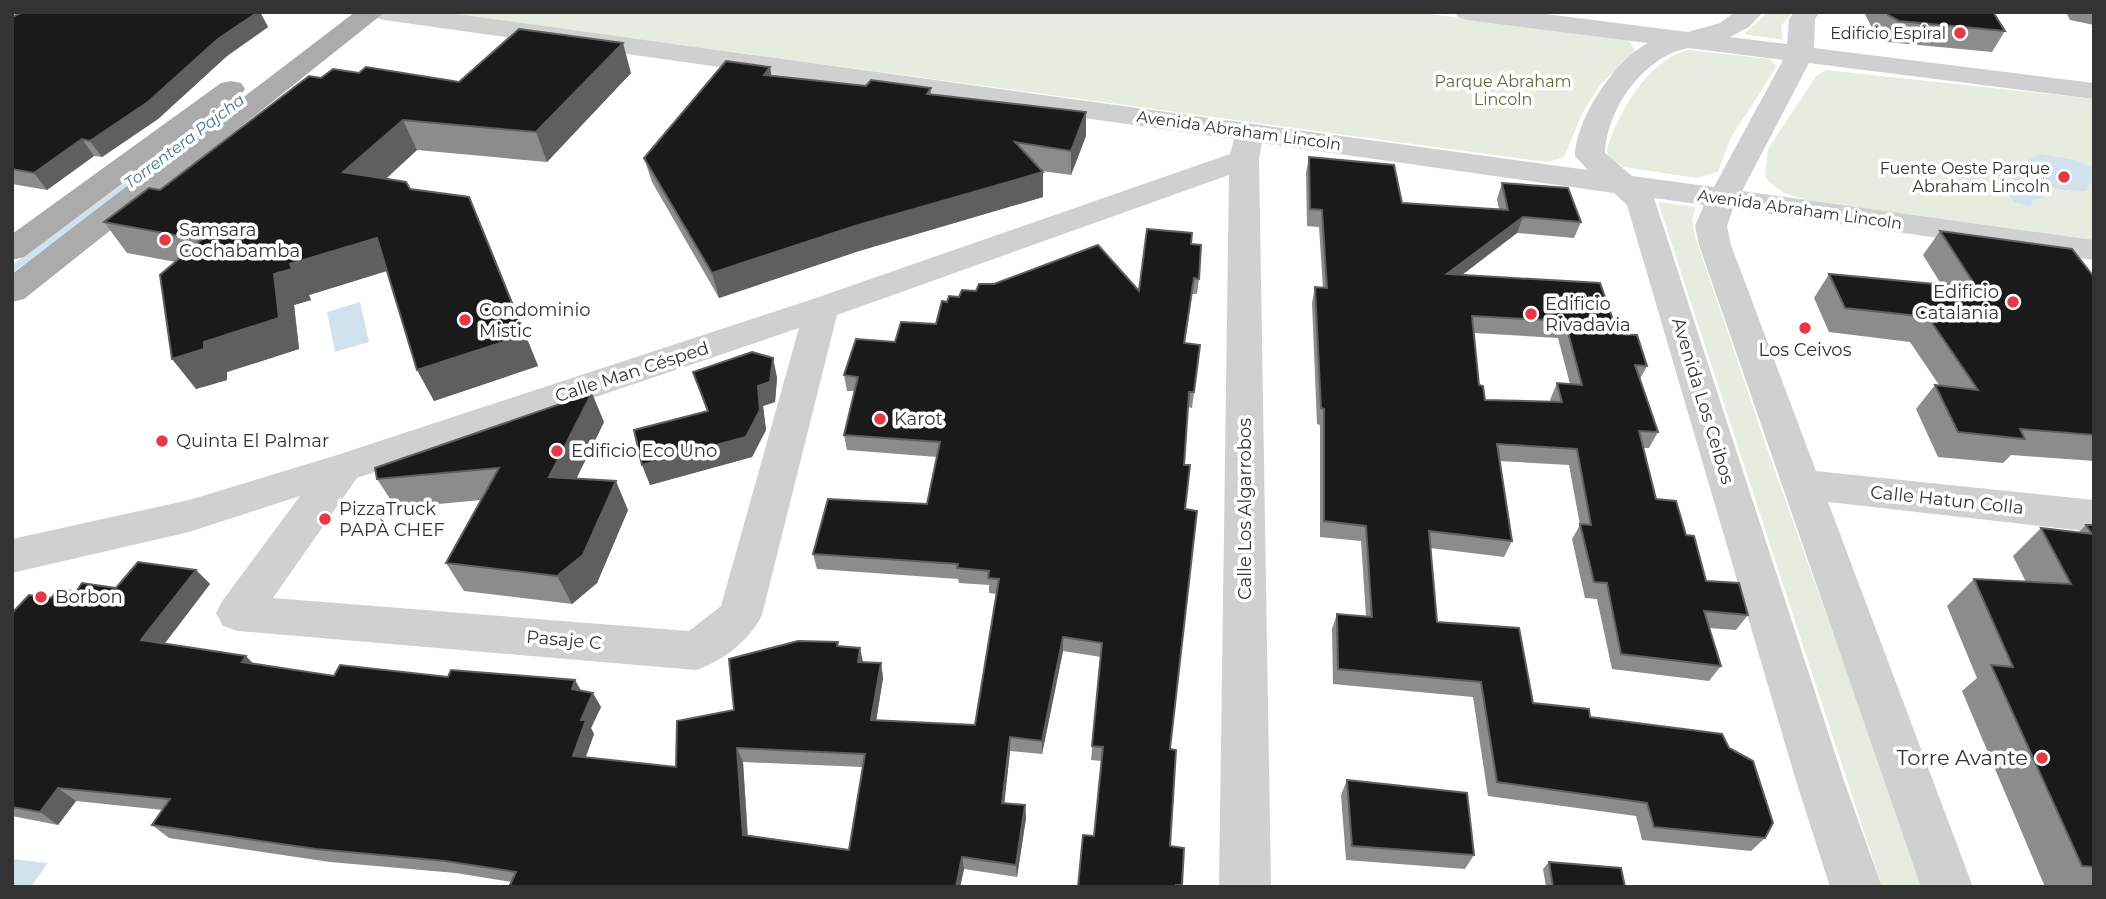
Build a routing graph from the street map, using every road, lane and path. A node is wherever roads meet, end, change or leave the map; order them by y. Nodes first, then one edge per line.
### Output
1 (333, 12) edge
2 (372, 12) edge
3 (384, 12) edge
4 (1467, 12) edge
5 (1750, 12) edge
6 (1807, 12) edge
7 (1559, 18) edge
8 (1692, 39) junction
9 (1800, 54) junction
10 (2094, 92) edge
11 (1247, 145) junction
12 (1622, 184) junction
13 (1721, 198) junction
14 (2083, 249) edge
15 (12, 250) edge
16 (2094, 279) edge
17 (12, 290) edge
18 (822, 308) junction
19 (342, 468) junction
20 (1800, 484) junction
21 (2094, 516) edge
22 (15, 559) edge
23 (1245, 887) edge
24 (1856, 887) edge
25 (1947, 887) edge

1 - 15 main road
2 - 17 main road
3 - 11 street, Avenida Abraham Lincoln
4 - 7 street
5 - 8 street, Avenida Los Ceibos
6 - 9 street
7 - 8 street
8 - 9 street
8 - 12 street, Avenida Los Ceibos
9 - 10 street
9 - 13 street
11 - 12 street, Avenida Abraham Lincoln
11 - 18 street, Calle Man Césped
11 - 23 street, Calle Los Algarrobos
12 - 13 street, Avenida Abraham Lincoln
12 - 24 street, Avenida Los Ceibos
13 - 14 street, Avenida Abraham Lincoln
13 - 20 street
14 - 16 street
18 - 19 street, Calle Man Césped
18 - 19 street, Pasaje C
19 - 22 street, Calle Man Césped
20 - 21 street, Calle Hatun Colla
20 - 25 street

